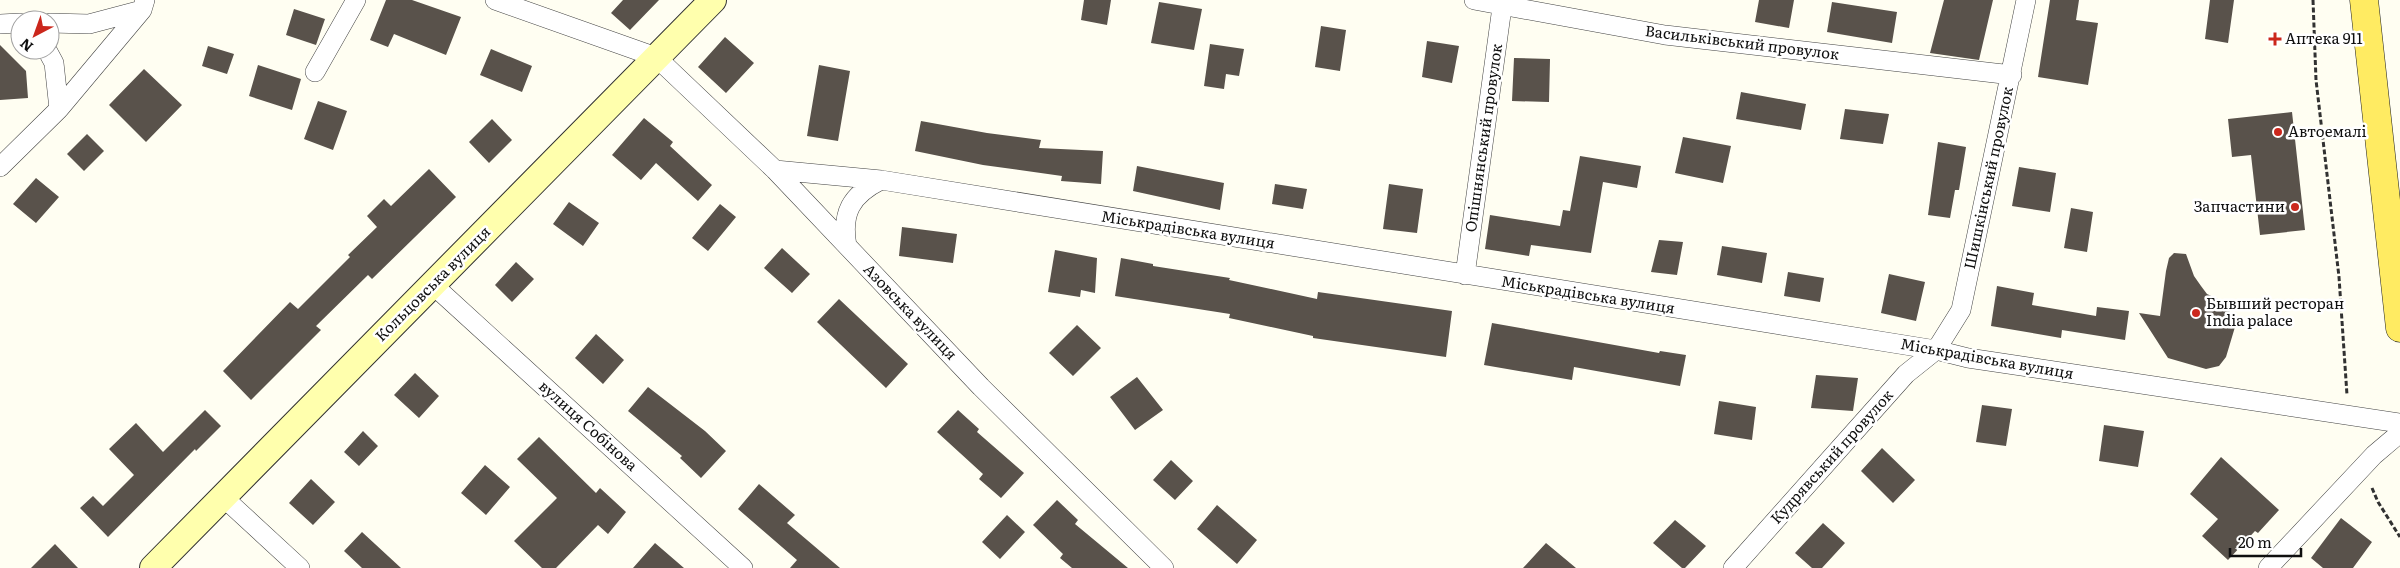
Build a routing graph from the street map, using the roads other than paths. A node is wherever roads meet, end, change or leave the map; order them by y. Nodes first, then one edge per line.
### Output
1 (356, 0) edge
2 (495, 0) edge
3 (713, 0) edge
4 (1474, 0) edge
5 (2026, 0) edge
6 (2364, 0) edge
7 (1503, 2) edge
8 (143, 5) edge
9 (60, 23) edge
10 (656, 57) junction
11 (52, 60) edge
12 (315, 72) dead end
13 (2012, 75) junction
14 (59, 109) junction
15 (0, 167) edge
16 (775, 170) junction
17 (880, 180) junction
18 (847, 246) junction
19 (1465, 275) junction
20 (432, 284) junction
21 (2400, 328) edge
22 (1936, 350) junction
23 (2400, 423) edge
24 (2400, 433) edge
25 (223, 497) junction
26 (153, 568) edge
27 (300, 568) edge
28 (743, 568) edge
29 (1164, 568) edge
30 (1733, 568) edge
31 (2268, 568) edge

1 - 12 street
2 - 10 street
3 - 10 street, Кольцовська вулиця
4 - 7 street, Васильківський провулок
5 - 13 street, Шишкінський провулок
6 - 21 main road
7 - 13 street, Васильківський провулок
7 - 19 street, Опішнянський провулок
8 - 9 street
8 - 14 street
10 - 16 street, Азовська вулиця
10 - 20 street, Кольцовська вулиця
11 - 14 street
13 - 22 street, Шишкінський провулок
14 - 15 street
16 - 17 street, Міськрадівська вулиця
16 - 18 street, Азовська вулиця
17 - 18 street
17 - 19 street, Міськрадівська вулиця
18 - 29 street, Азовська вулиця
19 - 22 street, Міськрадівська вулиця
20 - 25 street, Кольцовська вулиця
20 - 28 street, вулиця Собінова
22 - 23 street, Міськрадівська вулиця
22 - 30 street, Кудрявський провулок
24 - 31 street
25 - 26 street, Кольцовська вулиця
25 - 27 street

